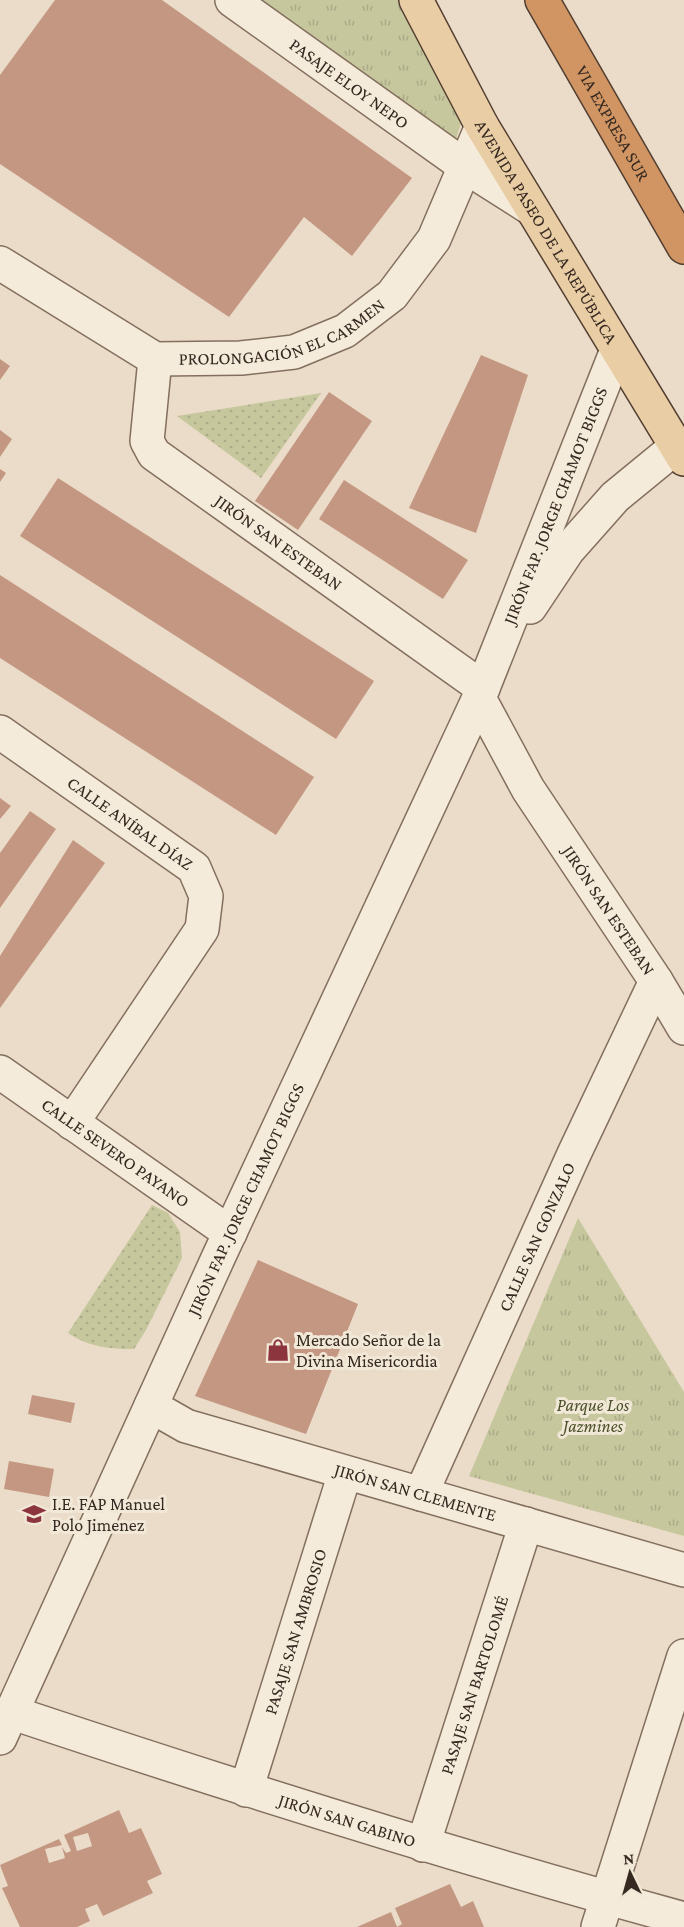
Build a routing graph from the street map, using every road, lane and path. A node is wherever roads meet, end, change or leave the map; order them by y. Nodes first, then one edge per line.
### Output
1 (232, 0) edge
2 (416, 0) edge
3 (542, 0) edge
4 (482, 126) junction
5 (466, 167) junction
6 (532, 209) junction
7 (684, 247) edge
8 (0, 263) edge
9 (617, 350) junction
10 (155, 359) junction
11 (680, 453) edge
12 (486, 682) junction
13 (0, 732) edge
14 (656, 981) junction
15 (684, 1028) edge
16 (0, 1072) edge
17 (72, 1123) junction
18 (230, 1233) junction
19 (151, 1406) junction
20 (345, 1473) junction
21 (421, 1494) junction
22 (526, 1524) junction
23 (684, 1570) edge
24 (684, 1656) edge
25 (6, 1726) edge
26 (246, 1790) junction
27 (423, 1845) junction
28 (602, 1912) edge
29 (684, 1919) edge

1 - 5 street, PASAJE ELOY NEPO
2 - 4 main road, AVENIDA PASEO DE LA REPÚBLICA
3 - 7 highway, VIA EXPRESA SUR
4 - 5 street, PROLONGACIÓN EL CARMEN
4 - 6 main road, AVENIDA PASEO DE LA REPÚBLICA
5 - 6 street, PASAJE ELOY NEPO
5 - 10 street, PROLONGACIÓN EL CARMEN
6 - 9 main road, AVENIDA PASEO DE LA REPÚBLICA
8 - 10 street, PROLONGACIÓN EL CARMEN
9 - 11 main road, AVENIDA PASEO DE LA REPÚBLICA
9 - 12 street, JIRÓN FAP. JORGE CHAMOT BIGGS
10 - 12 street, JIRÓN SAN ESTEBAN
11 - 12 street, JIRÓN FAP. JORGE CHAMOT BIGGS
12 - 14 street, JIRÓN SAN ESTEBAN
12 - 18 street, JIRÓN FAP. JORGE CHAMOT BIGGS
13 - 17 street, CALLE ANÍBAL DÍAZ
14 - 15 street, JIRÓN SAN ESTEBAN
14 - 21 street, CALLE SAN GONZALO
16 - 17 street, CALLE SEVERO PAYANO
17 - 18 street, CALLE SEVERO PAYANO
18 - 19 street, JIRÓN FAP. JORGE CHAMOT BIGGS
19 - 20 street, JIRÓN SAN CLEMENTE
19 - 25 street, JIRÓN FAP. JORGE CHAMOT BIGGS
20 - 21 street, JIRÓN SAN CLEMENTE
20 - 26 street, PASAJE SAN AMBROSIO
21 - 22 street, JIRÓN SAN CLEMENTE
22 - 23 street, JIRÓN SAN CLEMENTE
22 - 27 street, PASAJE SAN BARTOLOMÉ
24 - 28 street
25 - 26 street, JIRÓN SAN GABINO
26 - 27 street, JIRÓN SAN GABINO
27 - 28 street, JIRÓN SAN GABINO
28 - 29 street, JIRÓN SAN GABINO

